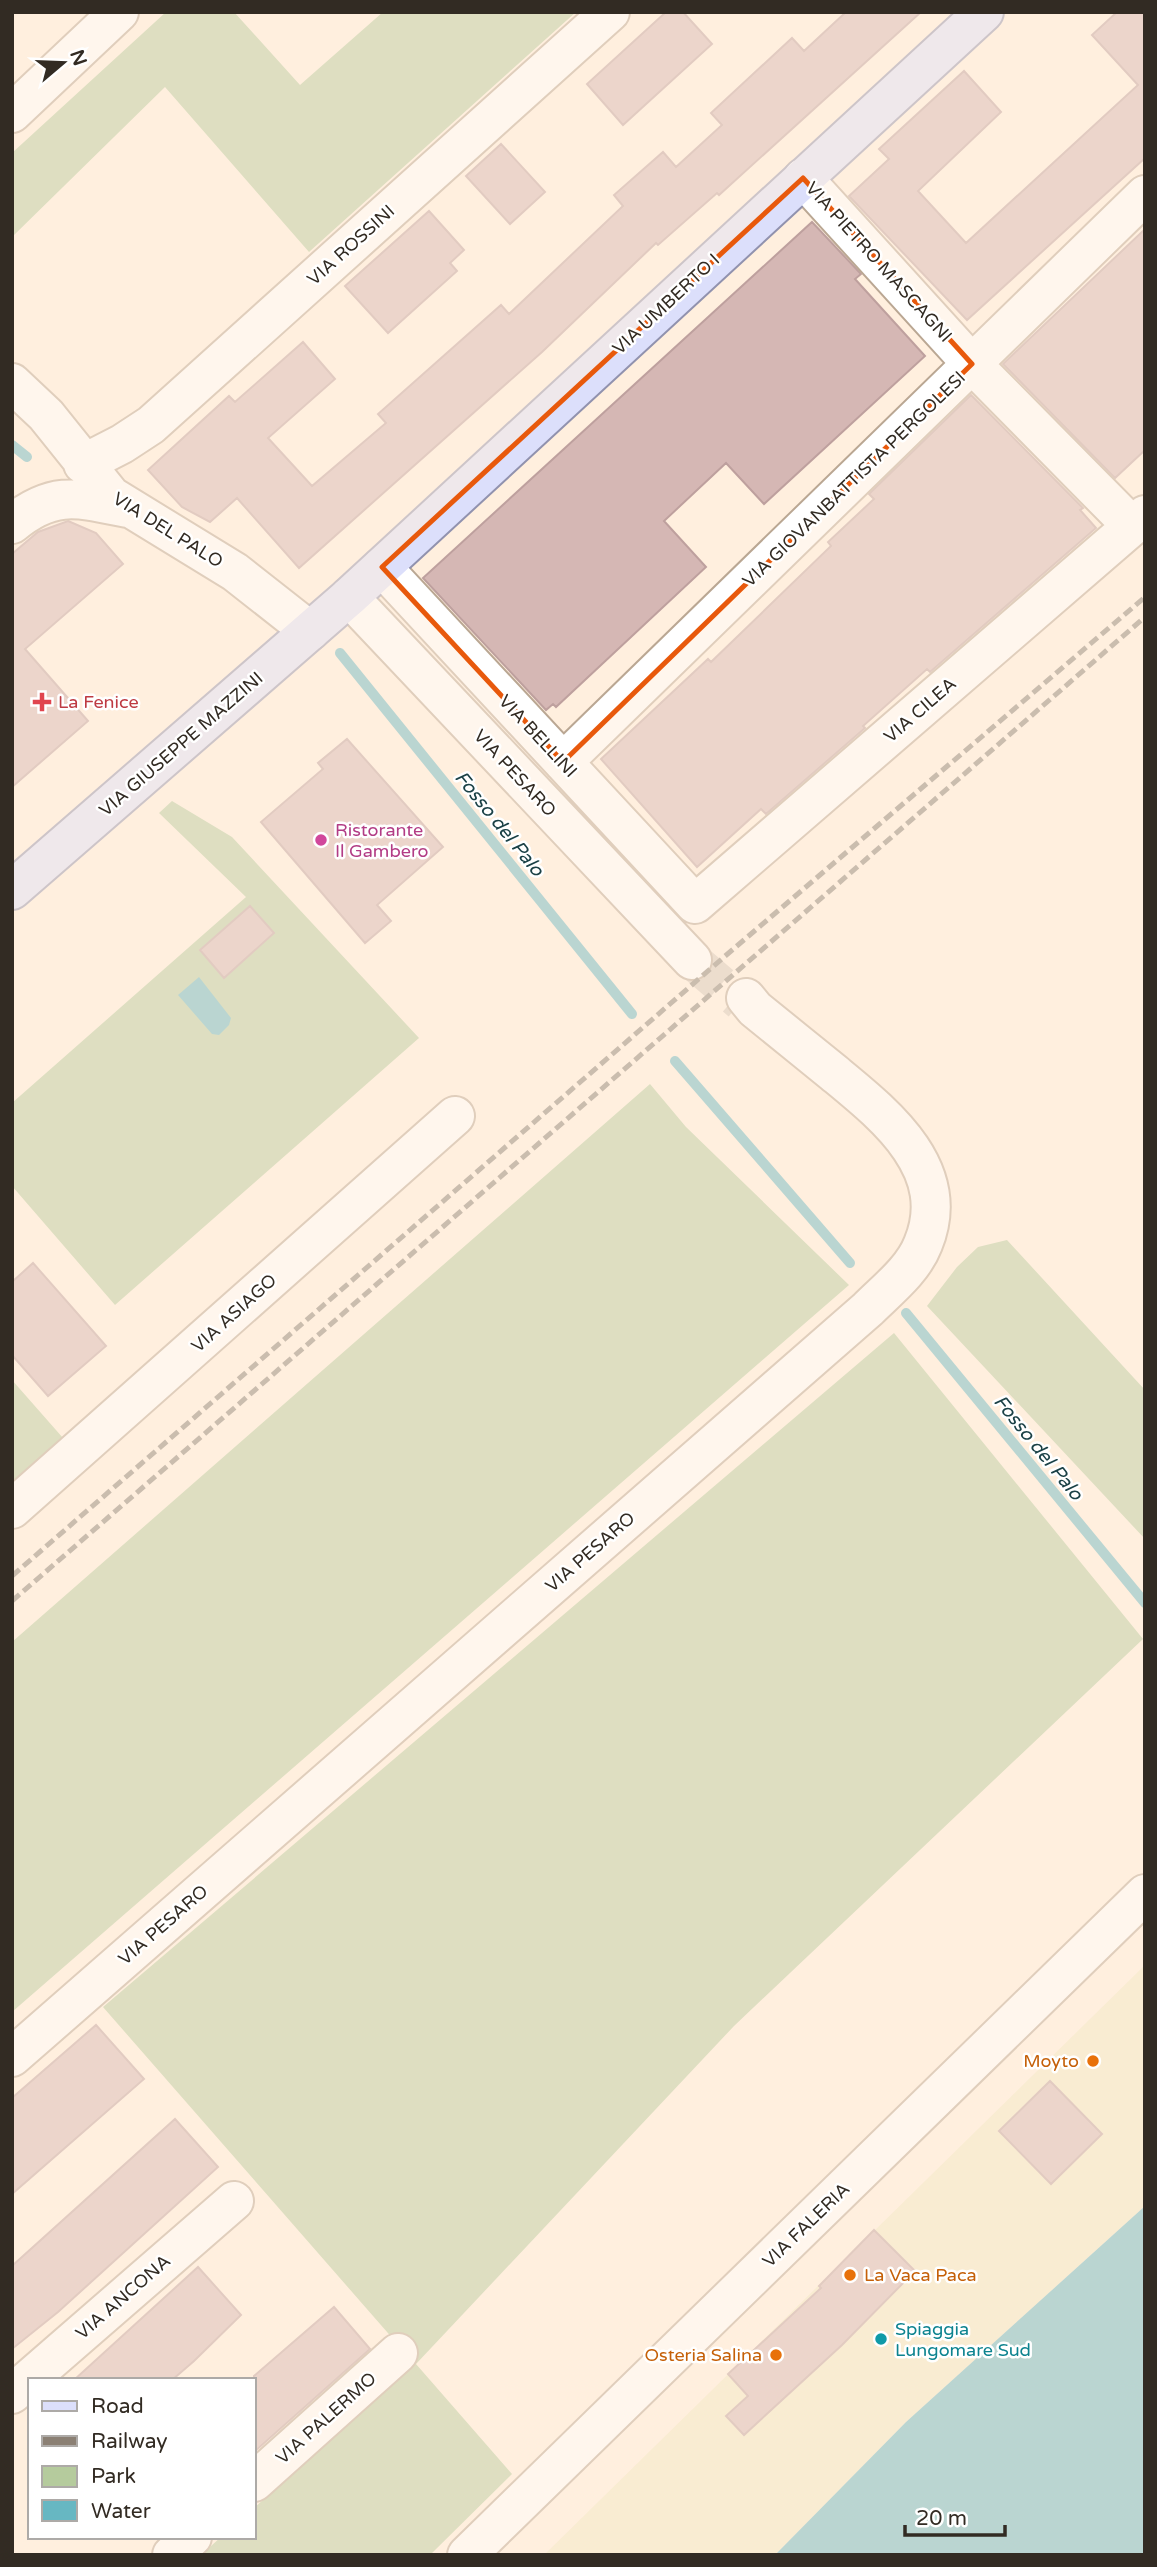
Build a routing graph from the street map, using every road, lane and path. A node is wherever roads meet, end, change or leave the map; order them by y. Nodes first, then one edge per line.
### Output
1 (119, 12) edge
2 (610, 12) edge
3 (984, 12) edge
4 (12, 113) edge
5 (803, 178) junction
6 (1145, 195) edge
7 (972, 364) junction
8 (12, 383) edge
9 (83, 464) junction
10 (127, 508) junction
11 (13, 520) edge
12 (1138, 521) edge
13 (382, 567) junction
14 (349, 597) junction
15 (310, 631) junction
16 (563, 762) junction
17 (12, 890) edge
18 (695, 904) joint
19 (690, 955) tunnel mouth
20 (747, 1003) tunnel mouth
21 (455, 1116) dead end
22 (12, 1509) edge
23 (1145, 1894) edge
24 (12, 2057) edge
25 (234, 2201) dead end
26 (398, 2353) dead end
27 (30, 2378) edge
28 (28, 2380) edge
29 (12, 2394) edge
30 (256, 2480) edge
31 (190, 2539) edge
32 (173, 2555) edge
33 (467, 2555) edge

1 - 4 street
2 - 9 street, VIA ROSSINI
3 - 5 main road, VIA UMBERTO I
5 - 7 street, VIA PIETRO MASCAGNI
5 - 13 main road, VIA UMBERTO I
6 - 7 street, VIA GIOVANBATTISTA PERGOLESI
7 - 12 street, VIA PIETRO MASCAGNI
7 - 16 street, VIA GIOVANBATTISTA PERGOLESI
8 - 9 street, VIA DEL PALO
9 - 10 street, VIA DEL PALO
10 - 11 street
10 - 15 street, VIA DEL PALO
12 - 18 street, VIA CILEA
13 - 14 main road, VIA UMBERTO I
13 - 16 street, VIA BELLINI
14 - 15 main road, VIA GIUSEPPE MAZZINI
14 - 19 street, VIA PESARO
15 - 17 main road, VIA GIUSEPPE MAZZINI
16 - 18 street, VIA BELLINI
20 - 24 street, VIA PESARO
21 - 22 street, VIA ASIAGO
23 - 33 street, VIA FALERIA
25 - 27 street, VIA ANCONA
26 - 30 street, VIA PALERMO
28 - 29 street, VIA ANCONA
31 - 32 street

